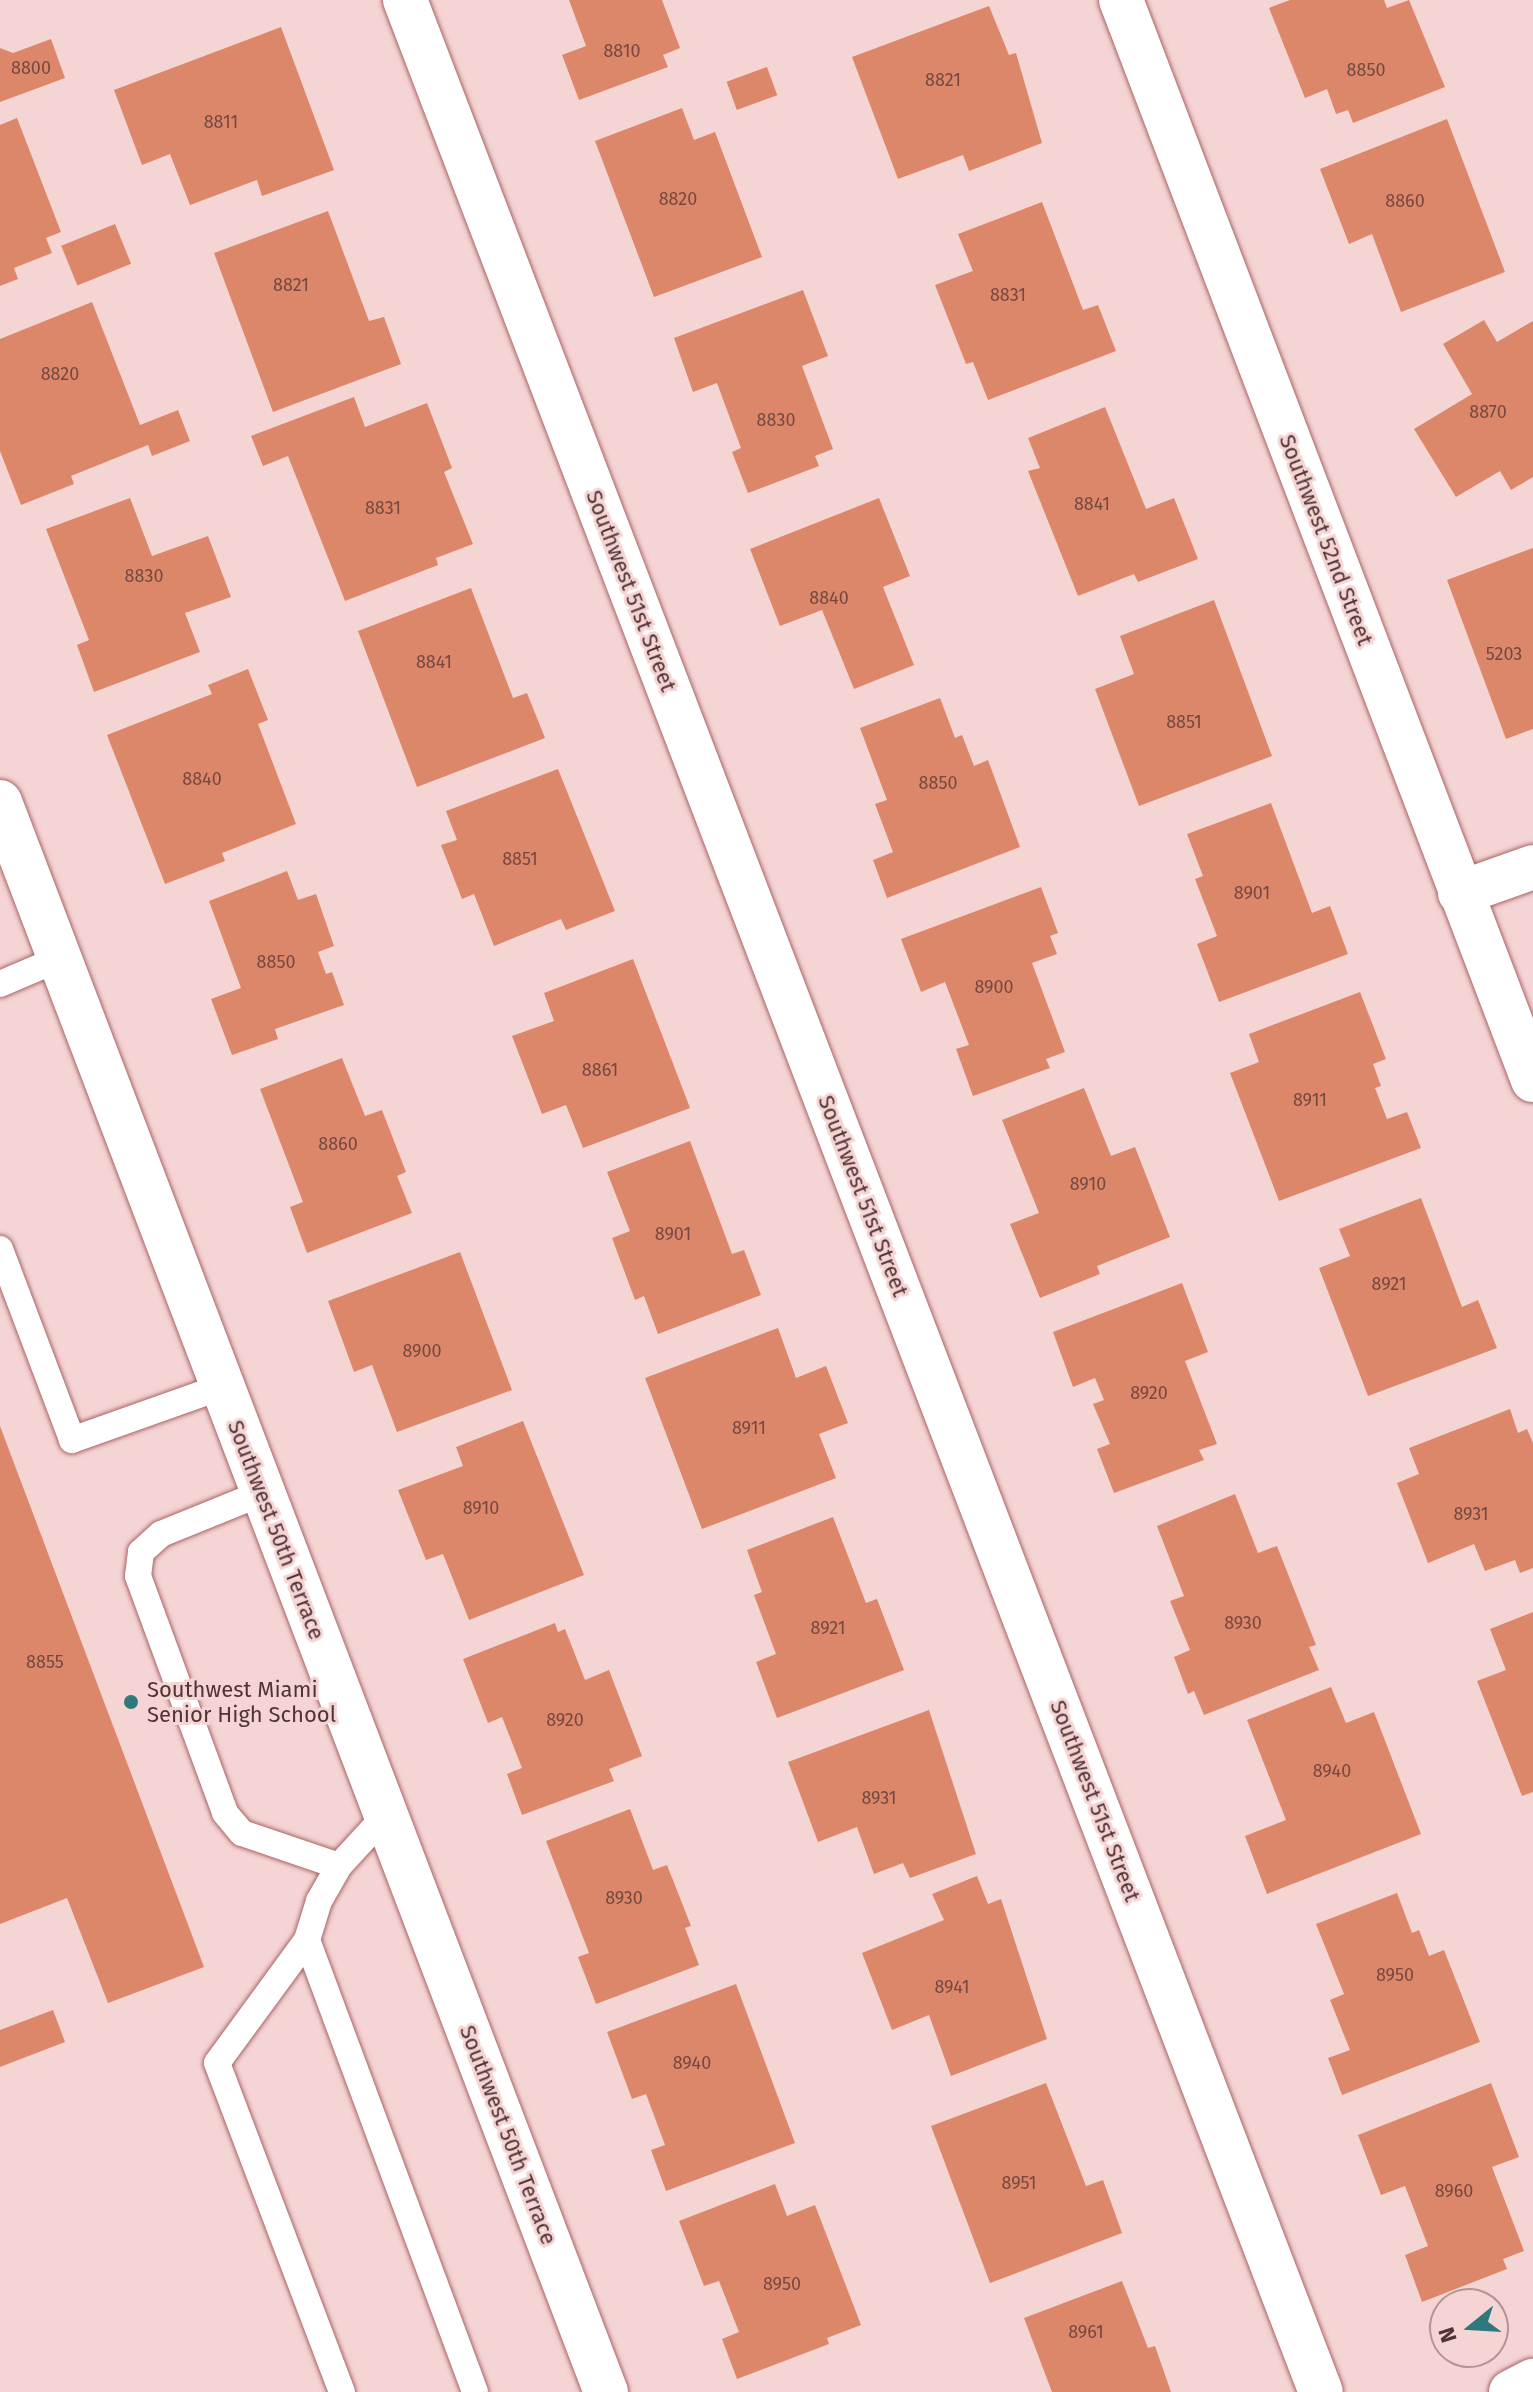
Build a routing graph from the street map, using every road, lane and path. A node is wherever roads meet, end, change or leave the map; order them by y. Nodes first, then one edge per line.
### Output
1 (405, 0) edge
2 (1121, 0) edge
3 (0, 802) edge
4 (1533, 867) edge
5 (1460, 893) junction
6 (61, 958) junction
7 (0, 984) edge
8 (1533, 1080) edge
9 (0, 1249) edge
10 (221, 1387) junction
11 (262, 1493) junction
12 (385, 1816) junction
13 (339, 1866) junction
14 (307, 1940) junction
15 (1533, 2381) edge
16 (342, 2392) edge
17 (475, 2392) edge
18 (606, 2392) edge
19 (1321, 2392) edge
20 (1511, 2392) edge

1 - 19 street, Southwest 51st Street
2 - 5 street, Southwest 52nd Street
3 - 6 street, Southwest 50th Terrace
4 - 5 street
5 - 8 street, Southwest 52nd Street
6 - 7 lane
6 - 10 street, Southwest 50th Terrace
9 - 10 lane
10 - 11 street, Southwest 50th Terrace
11 - 12 street, Southwest 50th Terrace
11 - 13 lane
12 - 13 lane
12 - 18 street, Southwest 50th Terrace
13 - 14 lane
14 - 16 lane
14 - 17 lane
15 - 20 street

